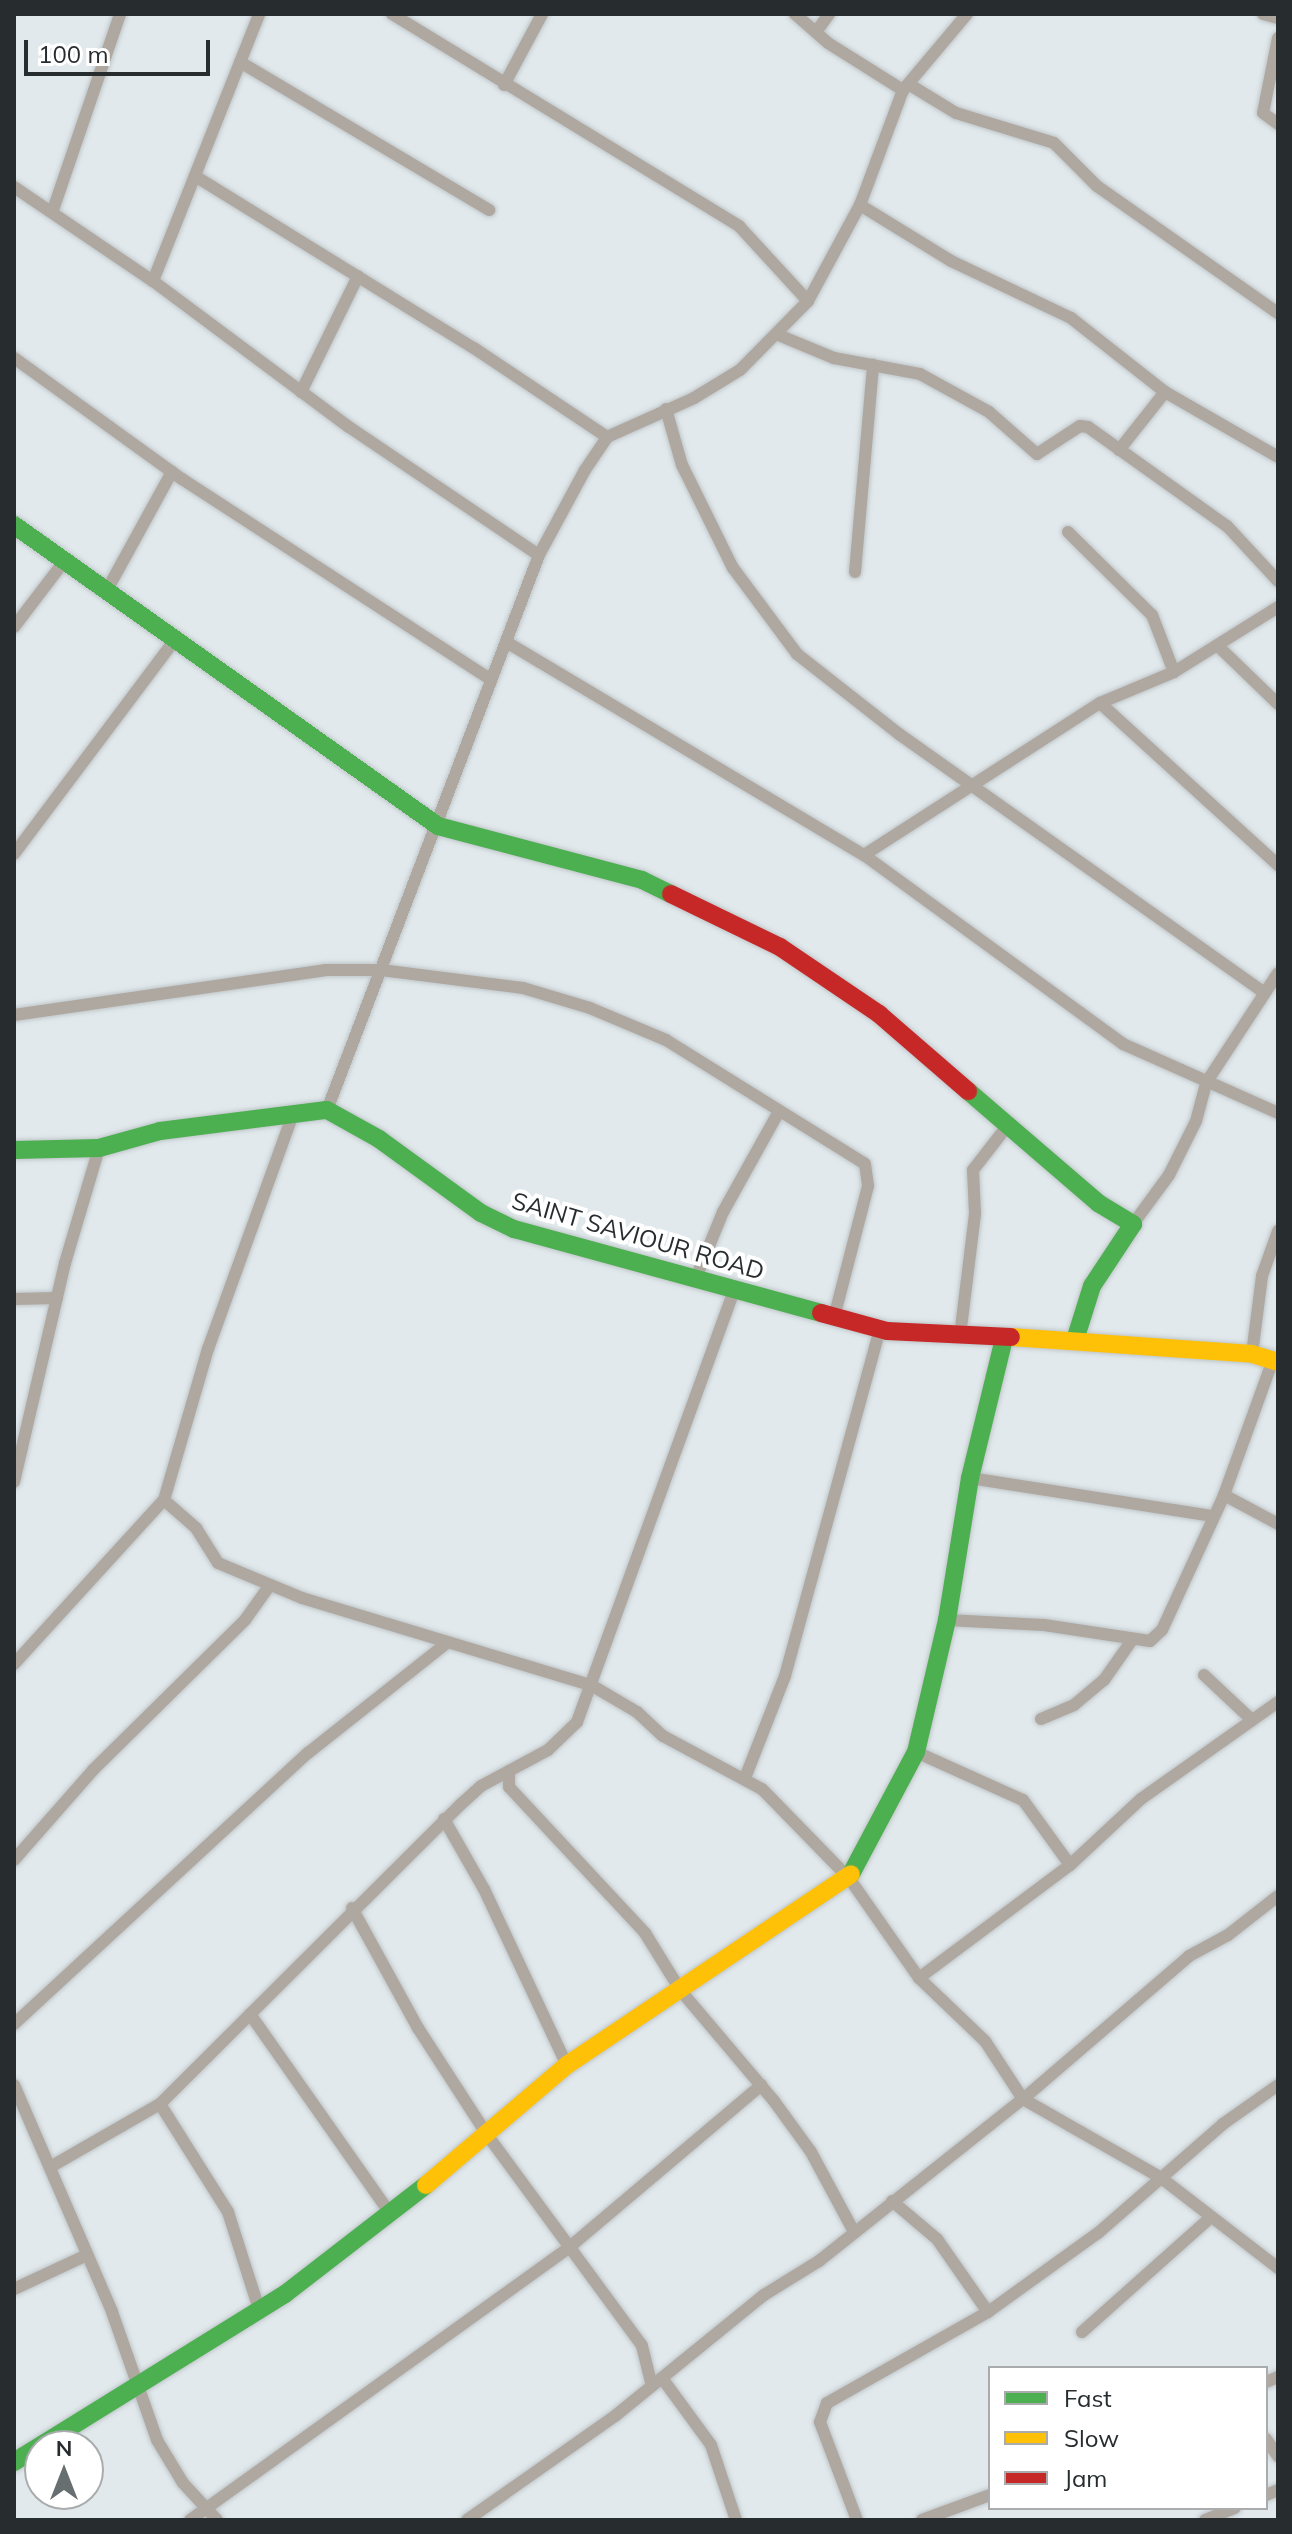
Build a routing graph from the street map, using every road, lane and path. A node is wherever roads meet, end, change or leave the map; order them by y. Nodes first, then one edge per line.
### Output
1 (120, 14) edge
2 (259, 14) edge
3 (542, 14) edge
4 (795, 14) edge
5 (829, 14) edge
6 (967, 14) edge
7 (1263, 14) edge
8 (395, 15) edge
9 (1278, 18) edge
10 (816, 32) junction
11 (1278, 38) edge
12 (240, 62) junction
13 (504, 85) junction
14 (906, 88) junction
15 (1278, 124) edge
16 (195, 176) junction
17 (14, 187) edge
18 (860, 205) junction
19 (53, 210) junction
20 (489, 210) dead end
21 (358, 276) junction
22 (153, 281) junction
23 (808, 301) junction
24 (1278, 313) edge
25 (776, 334) junction
26 (14, 358) edge
27 (873, 365) junction
28 (301, 392) junction
29 (1165, 392) junction
30 (666, 409) junction
31 (607, 437) junction
32 (1119, 450) junction
33 (1278, 457) edge
34 (172, 472) junction
35 (14, 525) edge
36 (1068, 532) dead end
37 (539, 555) junction
38 (66, 559) junction
39 (855, 572) dead end
40 (1278, 581) edge
41 (107, 590) junction
42 (1278, 607) edge
43 (14, 627) edge
44 (174, 641) junction
45 (508, 643) junction
46 (1219, 647) junction
47 (1174, 672) junction
48 (491, 680) junction
49 (1100, 703) junction
50 (1278, 704) edge
51 (975, 787) junction
52 (438, 826) junction
53 (14, 854) edge
54 (864, 855) junction
55 (1278, 865) edge
56 (381, 970) junction
57 (1278, 973) edge
58 (1264, 992) junction
59 (14, 1015) edge
60 (1206, 1083) junction
61 (327, 1110) junction
62 (778, 1113) junction
63 (1278, 1113) edge
64 (293, 1114) junction
65 (1008, 1125) junction
66 (99, 1148) junction
67 (14, 1150) edge
68 (1133, 1224) junction
69 (1278, 1231) edge
70 (696, 1278) junction
71 (735, 1289) junction
72 (57, 1298) junction
73 (14, 1299) edge
74 (834, 1317) junction
75 (880, 1329) junction
76 (960, 1336) junction
77 (1004, 1339) junction
78 (1075, 1340) junction
79 (1252, 1354) junction
80 (1276, 1361) edge
81 (970, 1478) junction
82 (14, 1482) edge
83 (1224, 1495) junction
84 (164, 1500) junction
85 (1213, 1516) junction
86 (1278, 1524) edge
87 (270, 1585) junction
88 (947, 1620) junction
89 (1132, 1640) junction
90 (447, 1643) junction
91 (14, 1664) edge
92 (1204, 1675) dead end
93 (591, 1685) junction
94 (1278, 1702) edge
95 (1041, 1719) dead end
96 (1252, 1720) junction
97 (916, 1752) junction
98 (509, 1771) junction
99 (745, 1778) junction
100 (444, 1819) junction
101 (14, 1860) edge
102 (1070, 1865) junction
103 (849, 1878) junction
104 (1278, 1896) edge
105 (352, 1908) junction
106 (919, 1978) junction
107 (681, 1991) junction
108 (250, 2014) junction
109 (14, 2024) edge
110 (567, 2065) junction
111 (14, 2085) edge
112 (761, 2085) junction
113 (1278, 2085) edge
114 (1023, 2099) junction
115 (160, 2104) junction
116 (488, 2136) junction
117 (52, 2166) junction
118 (1160, 2177) junction
119 (892, 2201) junction
120 (389, 2212) junction
121 (1210, 2218) junction
122 (853, 2230) junction
123 (572, 2245) junction
124 (87, 2255) junction
125 (1278, 2268) edge
126 (14, 2289) edge
127 (259, 2309) junction
128 (988, 2312) junction
129 (1082, 2332) dead end
130 (657, 2382) junction
131 (137, 2387) junction
132 (14, 2462) edge
133 (988, 2496) edge
134 (208, 2509) junction
135 (1230, 2510) edge
136 (190, 2520) edge
137 (217, 2520) edge
138 (467, 2520) edge
139 (736, 2520) edge
140 (857, 2520) edge
141 (922, 2520) edge
142 (1205, 2520) edge

1 - 19 street
2 - 12 street
3 - 13 street
4 - 10 street
5 - 10 street
6 - 14 street
7 - 9 street
8 - 13 street
10 - 14 street
11 - 15 street
12 - 16 street
12 - 20 street
13 - 23 street
14 - 18 street
14 - 24 street
16 - 21 street
16 - 22 street
17 - 19 street
18 - 23 street
18 - 29 street
19 - 22 street
21 - 28 street
21 - 31 street
22 - 28 street
23 - 25 street
25 - 27 street
25 - 30 street
26 - 34 street
27 - 32 street
27 - 39 street
28 - 37 street
29 - 32 street
29 - 33 street
30 - 31 street
30 - 51 street
31 - 37 street
32 - 40 street
34 - 41 street
34 - 48 street
35 - 38 street
36 - 47 street
37 - 45 street
38 - 41 street
38 - 43 street
41 - 44 street
42 - 46 street
44 - 52 street
44 - 53 street
45 - 48 street
45 - 54 street
46 - 47 street
46 - 50 street
47 - 49 street
48 - 52 street
49 - 51 street
49 - 55 street
51 - 54 street
51 - 58 street
52 - 56 street
52 - 65 street
54 - 60 street
56 - 59 street
56 - 61 street
56 - 62 street
57 - 58 street
58 - 60 street
60 - 63 street
60 - 68 street
61 - 64 street
61 - 70 street, SAINT SAVIOUR ROAD
62 - 70 street
62 - 74 street
64 - 66 street
64 - 84 street
65 - 68 street
65 - 76 street
66 - 67 street
66 - 72 street
68 - 78 street
69 - 79 street
70 - 71 street, SAINT SAVIOUR ROAD
71 - 74 street, SAINT SAVIOUR ROAD
71 - 93 street
72 - 73 street
72 - 82 street
74 - 75 street, SAINT SAVIOUR ROAD
75 - 76 street, SAINT SAVIOUR ROAD
75 - 99 street
76 - 77 street, SAINT SAVIOUR ROAD
77 - 78 street, SAINT SAVIOUR ROAD
77 - 81 street
78 - 79 street, SAINT SAVIOUR ROAD
79 - 80 street, SAINT SAVIOUR ROAD
80 - 83 street
81 - 85 street
81 - 88 street
83 - 85 street
83 - 86 street
84 - 87 street
84 - 91 street
85 - 89 street
87 - 90 street
87 - 101 street
88 - 89 street
88 - 97 street
89 - 95 street
90 - 93 street
90 - 109 street
92 - 96 street
93 - 98 street
93 - 99 street
94 - 96 street
96 - 102 street
97 - 102 street
97 - 103 street
98 - 100 street
98 - 107 street
99 - 103 street
100 - 105 street
100 - 110 street
102 - 106 street
103 - 106 street
103 - 107 street
104 - 114 street
105 - 108 street
105 - 116 street
106 - 114 street
107 - 110 street
107 - 112 street
108 - 115 street
108 - 120 street
110 - 116 street
111 - 117 street
112 - 122 street
112 - 123 street
113 - 118 street
114 - 118 street
114 - 119 street
115 - 117 street
115 - 127 street
116 - 120 street
116 - 123 street
117 - 124 street
118 - 121 street
118 - 128 street
119 - 122 street
119 - 128 street
120 - 127 street
121 - 125 street
121 - 129 street
122 - 130 street
123 - 130 street
123 - 134 street
124 - 126 street
124 - 131 street
127 - 131 street
128 - 140 street
130 - 138 street
130 - 139 street
131 - 132 street
131 - 134 street
133 - 141 street
134 - 136 street
134 - 137 street
135 - 142 street

